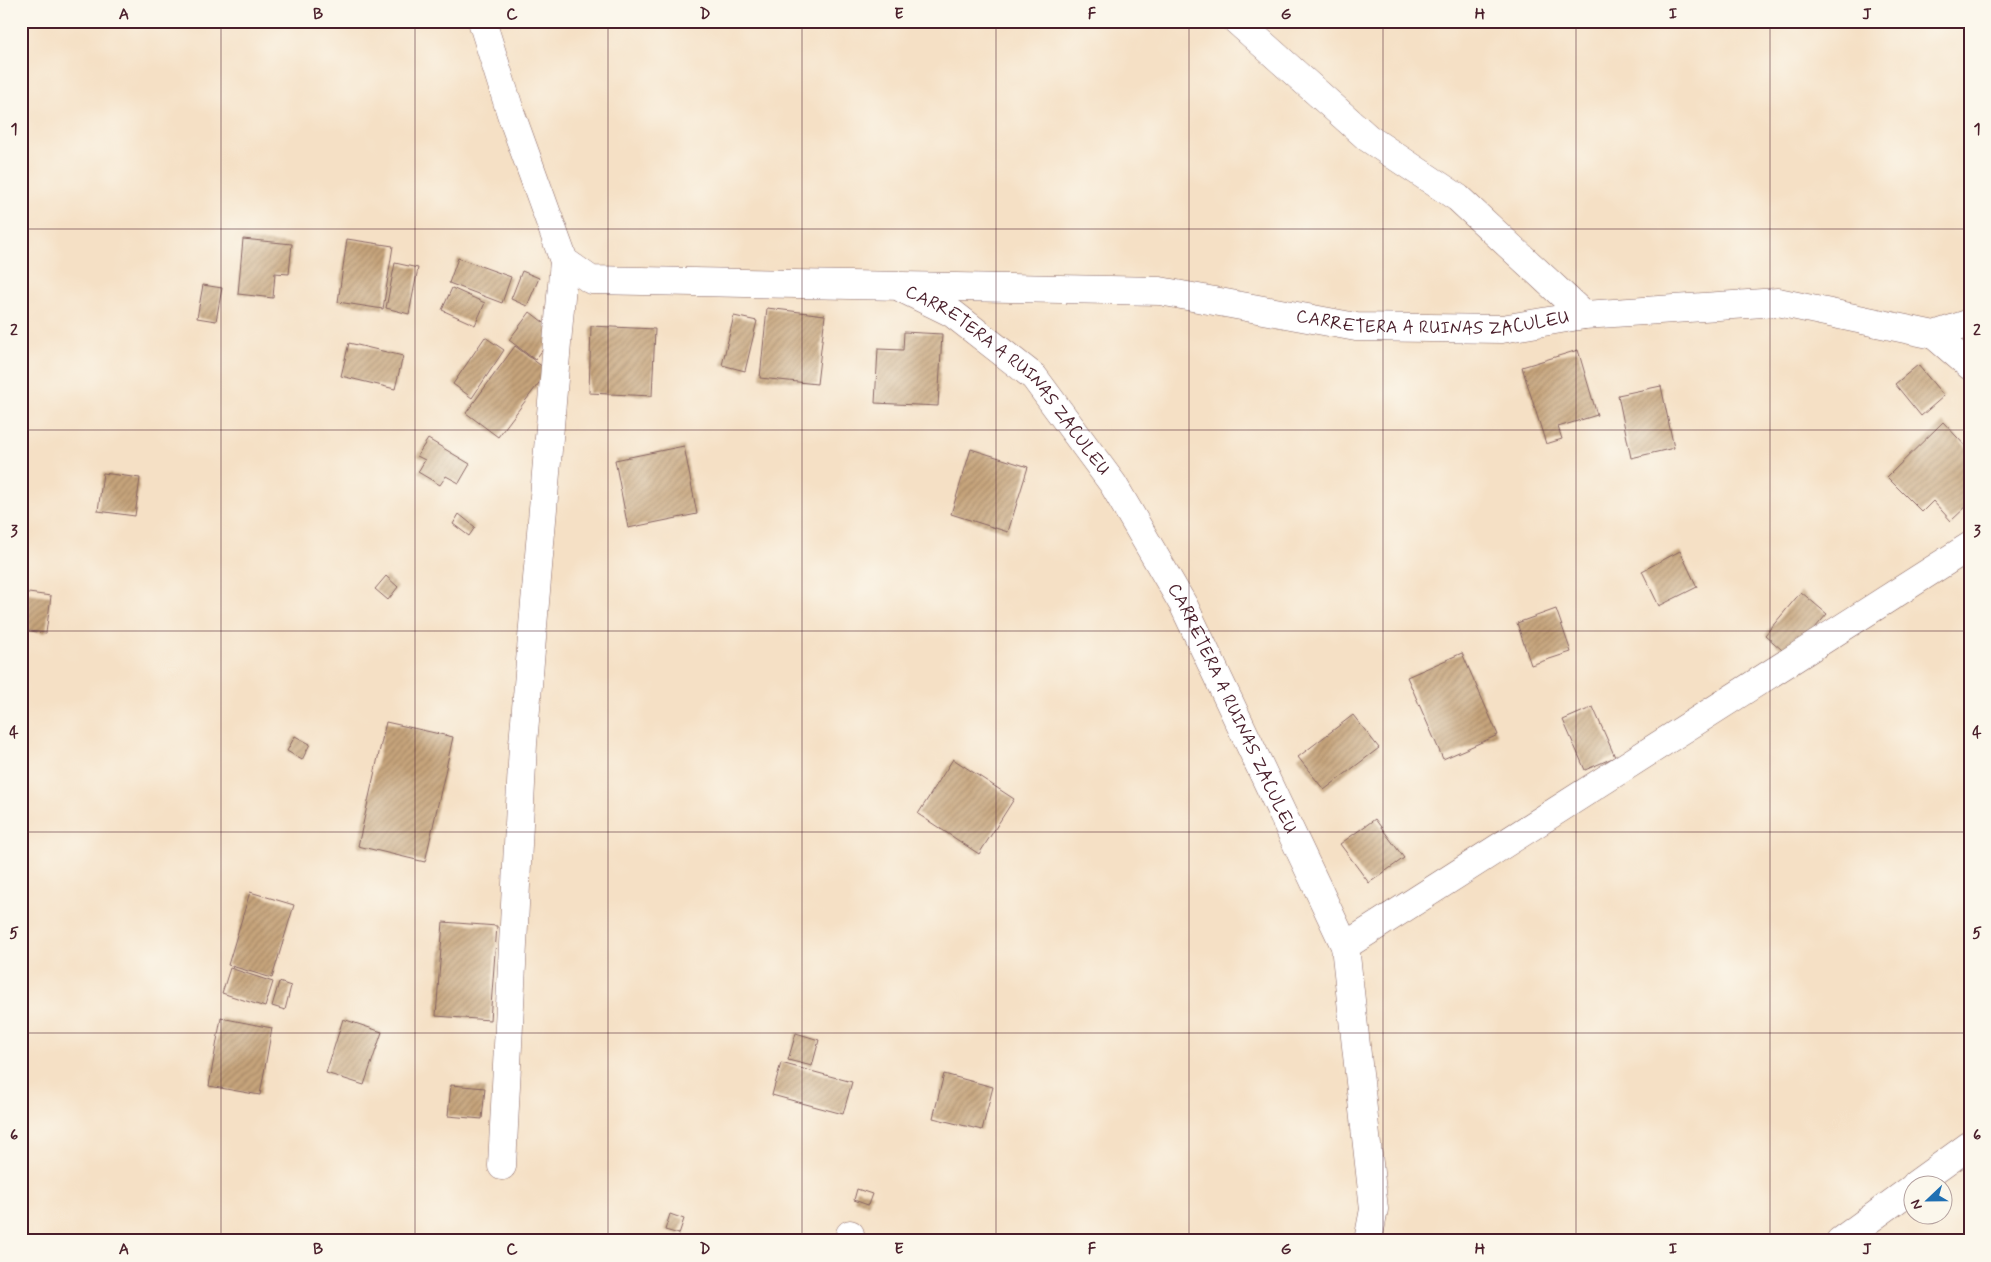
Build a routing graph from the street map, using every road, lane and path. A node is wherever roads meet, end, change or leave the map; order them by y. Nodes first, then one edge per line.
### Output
1 (482, 21) edge
2 (1237, 21) edge
3 (564, 261) junction
4 (895, 285) junction
5 (1584, 315) junction
6 (1970, 323) edge
7 (1934, 335) junction
8 (1970, 366) edge
9 (1970, 546) edge
10 (1345, 946) junction
11 (1970, 1146) edge
12 (502, 1166) dead end
13 (1932, 1174) edge
14 (1904, 1194) edge
15 (1368, 1241) edge
16 (1840, 1241) edge

1 - 3 street
2 - 5 street
3 - 4 street
3 - 12 street
4 - 5 street, CARRETERA A RUINAS ZACULEU
4 - 10 street, CARRETERA A RUINAS ZACULEU
5 - 7 street, CARRETERA A RUINAS ZACULEU
6 - 7 street
7 - 8 street
9 - 10 street
10 - 15 street, CARRETERA A RUINAS ZACULEU
11 - 13 street
14 - 16 street

